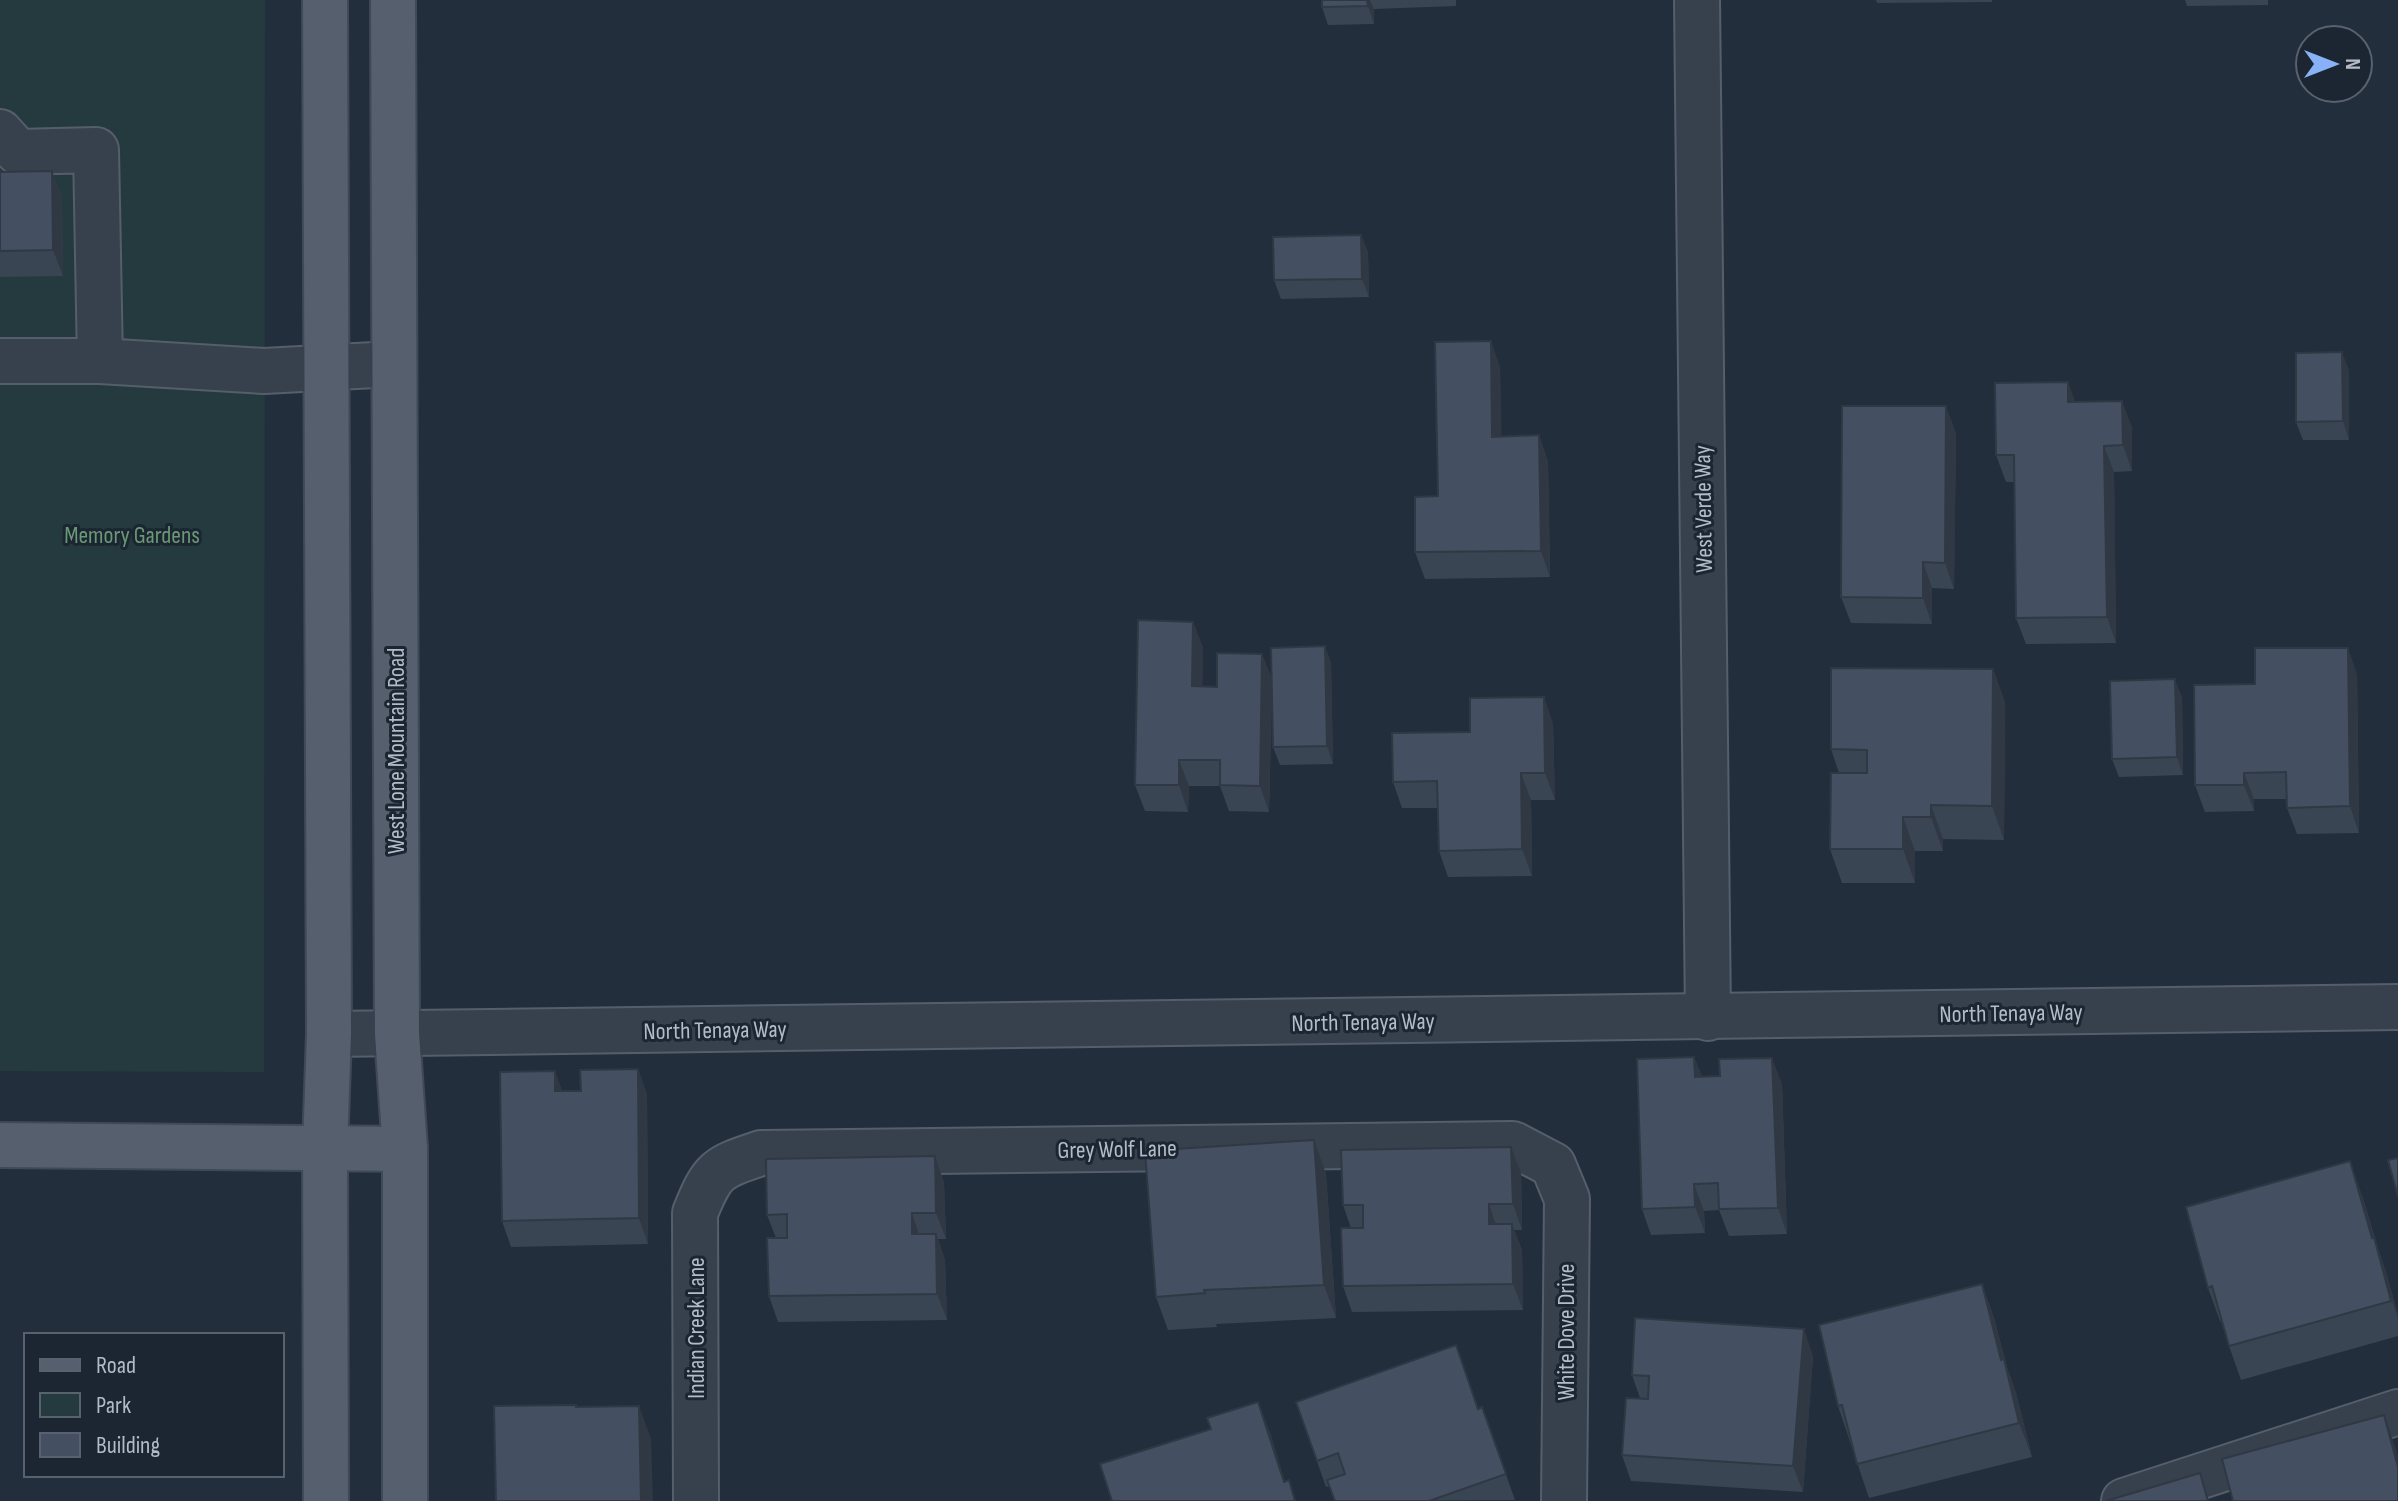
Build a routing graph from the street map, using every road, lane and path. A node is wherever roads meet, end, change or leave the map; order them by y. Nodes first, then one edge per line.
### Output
1 (325, 0) edge
2 (393, 0) edge
3 (1697, 0) edge
4 (0, 132) edge
5 (0, 361) edge
6 (100, 361) junction
7 (393, 364) junction
8 (326, 366) junction
9 (2398, 1007) edge
10 (1708, 1018) junction
11 (329, 1034) junction
12 (397, 1034) junction
13 (0, 1145) edge
14 (325, 1148) junction
15 (405, 1149) junction
16 (726, 1165) joint
17 (1553, 1165) joint
18 (2398, 1412) edge
19 (326, 1501) edge
20 (405, 1501) edge
21 (696, 1501) edge
22 (1564, 1501) edge
23 (2124, 1501) edge

1 - 8 main road
2 - 7 main road, West Lone Mountain Road
3 - 10 street, West Verde Way
4 - 6 street
5 - 6 street
6 - 8 street
7 - 8 street
7 - 12 main road, West Lone Mountain Road
8 - 11 main road
9 - 10 street, North Tenaya Way
10 - 12 street, North Tenaya Way
11 - 12 street, North Tenaya Way
11 - 14 main road
12 - 15 main road, West Lone Mountain Road
13 - 14 main road
14 - 15 main road
14 - 19 main road
15 - 20 main road, West Lone Mountain Road
16 - 17 street, Grey Wolf Lane
16 - 21 street, Indian Creek Lane
17 - 22 street, White Dove Drive
18 - 23 street

